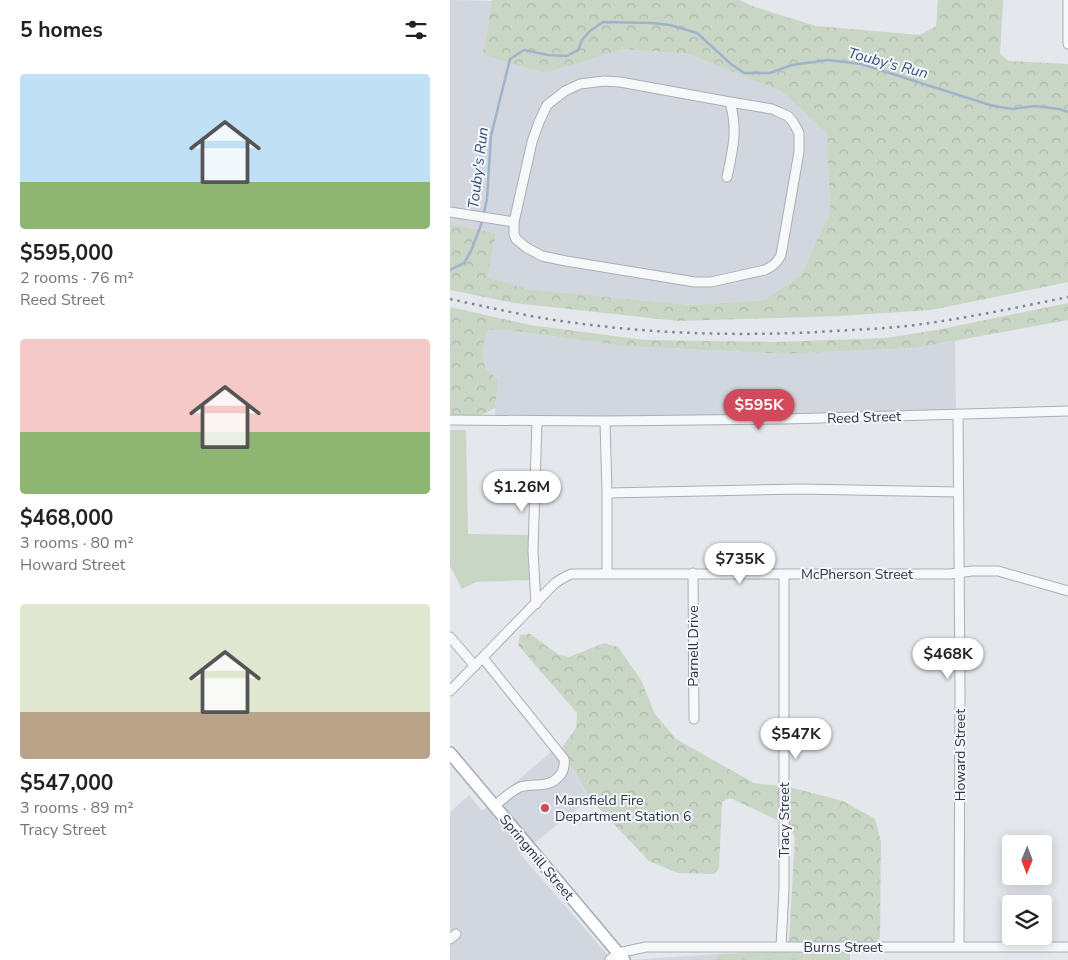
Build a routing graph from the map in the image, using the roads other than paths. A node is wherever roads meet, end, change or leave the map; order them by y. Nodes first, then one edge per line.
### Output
1 (1068, 0) edge
2 (1068, 44) edge
3 (730, 102) junction
4 (727, 177) dead end
5 (450, 212) edge
6 (514, 222) junction
7 (1068, 411) edge
8 (958, 414) junction
9 (450, 420) edge
10 (537, 421) junction
11 (605, 421) junction
12 (607, 492) junction
13 (958, 492) junction
14 (607, 573) junction
15 (693, 573) junction
16 (959, 573) junction
17 (784, 574) junction
18 (1068, 591) edge
19 (536, 604) junction
20 (450, 637) edge
21 (483, 658) junction
22 (475, 666) junction
23 (450, 690) edge
24 (694, 718) dead end
25 (450, 753) edge
26 (494, 806) junction
27 (781, 946) junction
28 (959, 947) junction
29 (1068, 947) edge
30 (617, 958) edge

1 - 2 street
3 - 4 street
3 - 6 street
3 - 6 street
5 - 6 street
7 - 8 street, Reed Street
8 - 11 street, Reed Street
8 - 13 street, Howard Street
9 - 10 street, Reed Street
10 - 11 street, Reed Street
10 - 19 street
11 - 12 street
12 - 13 street
12 - 14 street
13 - 16 street, Howard Street
14 - 15 street, McPherson Street
14 - 19 street, McPherson Street
15 - 17 street, McPherson Street
15 - 24 street, Parnell Drive
16 - 17 street, McPherson Street
16 - 18 street, McPherson Street
16 - 28 street, Howard Street
17 - 27 street, Tracy Street
19 - 21 street, McPherson Street
20 - 22 street
21 - 22 street, McPherson Street
21 - 26 street
22 - 23 street, McPherson Street
25 - 26 main road, Springmill Street
26 - 30 main road, Springmill Street
27 - 28 street, Burns Street
27 - 30 street, Burns Street
28 - 29 street, Burns Street

